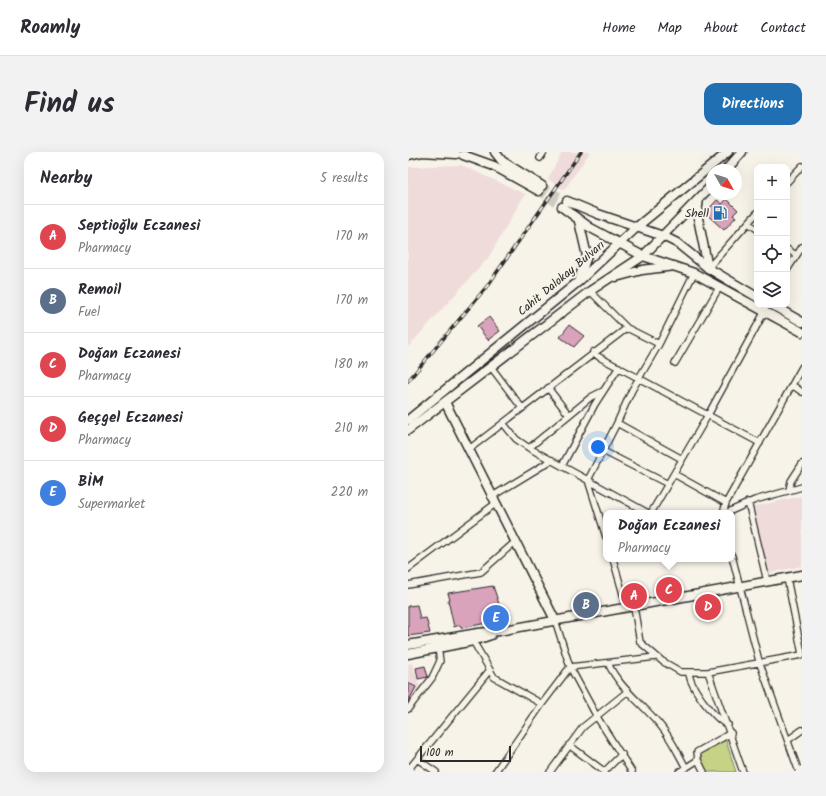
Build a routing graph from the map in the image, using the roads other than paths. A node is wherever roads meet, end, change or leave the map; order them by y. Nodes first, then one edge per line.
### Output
1 (495, 152) edge
2 (544, 152) edge
3 (728, 152) edge
4 (742, 152) edge
5 (460, 153) edge
6 (408, 155) edge
7 (540, 158) dead end
8 (731, 164) edge
9 (802, 166) edge
10 (790, 179) edge
11 (706, 191) edge
12 (699, 199) junction
13 (754, 216) edge
14 (579, 221) junction
15 (748, 223) junction
16 (638, 226) junction
17 (754, 227) edge
18 (664, 236) junction
19 (620, 244) junction
20 (790, 249) edge
21 (800, 251) edge
22 (642, 256) junction
23 (674, 266) junction
24 (790, 266) edge
25 (708, 268) junction
26 (694, 273) junction
27 (607, 280) junction
28 (578, 282) junction
29 (720, 286) junction
30 (590, 291) junction
31 (754, 295) edge
32 (754, 302) edge
33 (766, 308) edge
34 (777, 308) edge
35 (802, 322) edge
36 (627, 328) junction
37 (802, 332) edge
38 (659, 344) junction
39 (593, 352) junction
40 (675, 363) dead end
41 (491, 367) junction
42 (619, 367) junction
43 (802, 367) edge
44 (638, 377) junction
45 (792, 386) junction
46 (548, 388) junction
47 (603, 392) junction
48 (802, 392) edge
49 (445, 402) junction
50 (522, 408) junction
51 (569, 415) junction
52 (708, 415) junction
53 (408, 420) edge
54 (503, 423) junction
55 (617, 423) junction
56 (408, 430) edge
57 (760, 443) junction
58 (528, 448) junction
59 (468, 450) junction
60 (603, 451) junction
61 (682, 459) junction
62 (552, 460) junction
63 (802, 464) edge
64 (562, 466) junction
65 (674, 474) junction
66 (588, 480) junction
67 (668, 484) junction
68 (802, 487) edge
69 (789, 490) junction
70 (493, 500) junction
71 (748, 502) junction
72 (726, 503) junction
73 (643, 510) edge
74 (651, 510) edge
75 (725, 510) edge
76 (731, 510) edge
77 (603, 528) edge
78 (515, 542) junction
79 (614, 562) edge
80 (733, 562) edge
81 (408, 569) edge
82 (802, 576) edge
83 (787, 578) junction
84 (767, 581) junction
85 (408, 585) edge
86 (739, 587) junction
87 (630, 608) junction
88 (555, 620) junction
89 (499, 631) junction
90 (473, 641) junction
91 (408, 645) edge
92 (438, 648) junction
93 (408, 654) edge
94 (802, 654) edge
95 (656, 657) junction
96 (759, 662) junction
97 (608, 663) junction
98 (570, 667) junction
99 (489, 671) junction
100 (708, 672) junction
101 (688, 673) junction
102 (628, 692) junction
103 (542, 704) junction
104 (408, 709) edge
105 (597, 717) junction
106 (728, 725) junction
107 (802, 730) edge
108 (730, 732) junction
109 (788, 740) junction
110 (569, 745) junction
111 (622, 754) junction
112 (417, 759) junction
113 (698, 760) junction
114 (686, 768) junction
115 (408, 770) edge
116 (436, 772) edge
117 (495, 772) edge
118 (550, 772) edge
119 (604, 772) edge
120 (632, 772) edge
121 (679, 772) edge
122 (704, 772) edge
123 (743, 772) edge
124 (799, 772) edge

1 - 5 main road
2 - 7 street
3 - 16 main road, Cahit Dalokay Bulvarı
4 - 8 main road
5 - 6 main road
9 - 10 street
11 - 12 main road
12 - 18 main road
12 - 25 main road
13 - 15 street
14 - 16 main road
14 - 19 main road
14 - 28 main road
15 - 17 street
15 - 25 street
16 - 18 main road
16 - 19 main road, Cahit Dalokay Bulvarı
18 - 22 main road
18 - 25 main road
19 - 22 main road
19 - 28 main road, Cahit Dalokay Bulvarı
20 - 21 street
21 - 24 street
22 - 23 main road
22 - 27 main road
23 - 26 main road
23 - 27 main road
25 - 31 main road
26 - 29 main road
26 - 38 street
27 - 30 main road
28 - 53 main road, Cahit Dalokay Bulvarı
29 - 32 main road
29 - 40 street
30 - 36 street
30 - 41 main road
33 - 37 main road
33 - 52 street
34 - 35 main road
36 - 38 street
36 - 39 street
38 - 44 street
39 - 42 street
39 - 46 street
41 - 49 main road
41 - 50 street
42 - 44 street
42 - 47 street
43 - 45 street
44 - 52 street
44 - 55 street
45 - 48 street
45 - 57 street
46 - 50 street
46 - 51 street
47 - 51 street
47 - 64 street
49 - 56 main road
49 - 59 main road
50 - 54 street
51 - 58 street
52 - 57 street
52 - 61 street
54 - 58 street
54 - 59 street
55 - 60 street
55 - 61 street
57 - 72 street
58 - 62 street
59 - 70 main road
60 - 66 street
60 - 67 street
61 - 65 street
62 - 64 street
62 - 70 street
63 - 69 street
64 - 66 street
65 - 67 street
65 - 72 street
66 - 73 street
66 - 77 street
67 - 74 street
68 - 69 street
69 - 71 street
70 - 78 main road
70 - 81 street
71 - 76 street
71 - 84 street
72 - 75 street
78 - 85 street
78 - 88 main road
79 - 87 street
80 - 86 street
82 - 83 main road
83 - 84 main road
83 - 94 street
84 - 86 main road
86 - 87 main road
86 - 96 street
87 - 88 main road
87 - 95 street
88 - 89 main road
88 - 98 street
89 - 90 main road
89 - 91 main road
90 - 92 main road
90 - 99 street
92 - 93 main road
92 - 104 street
94 - 96 street
95 - 97 street
95 - 101 street
96 - 100 street
96 - 109 street
97 - 98 street
97 - 102 street
98 - 103 street
98 - 105 street
99 - 103 street
99 - 112 street
100 - 101 street
100 - 106 street
101 - 106 street
102 - 105 street
102 - 114 street
103 - 117 street
105 - 110 street
105 - 111 street
106 - 108 street
107 - 109 street
108 - 113 street
108 - 123 street
109 - 124 street
110 - 118 street
110 - 119 street
111 - 119 street
111 - 120 street
112 - 115 street
112 - 116 street
113 - 114 street
113 - 122 street
114 - 121 street

